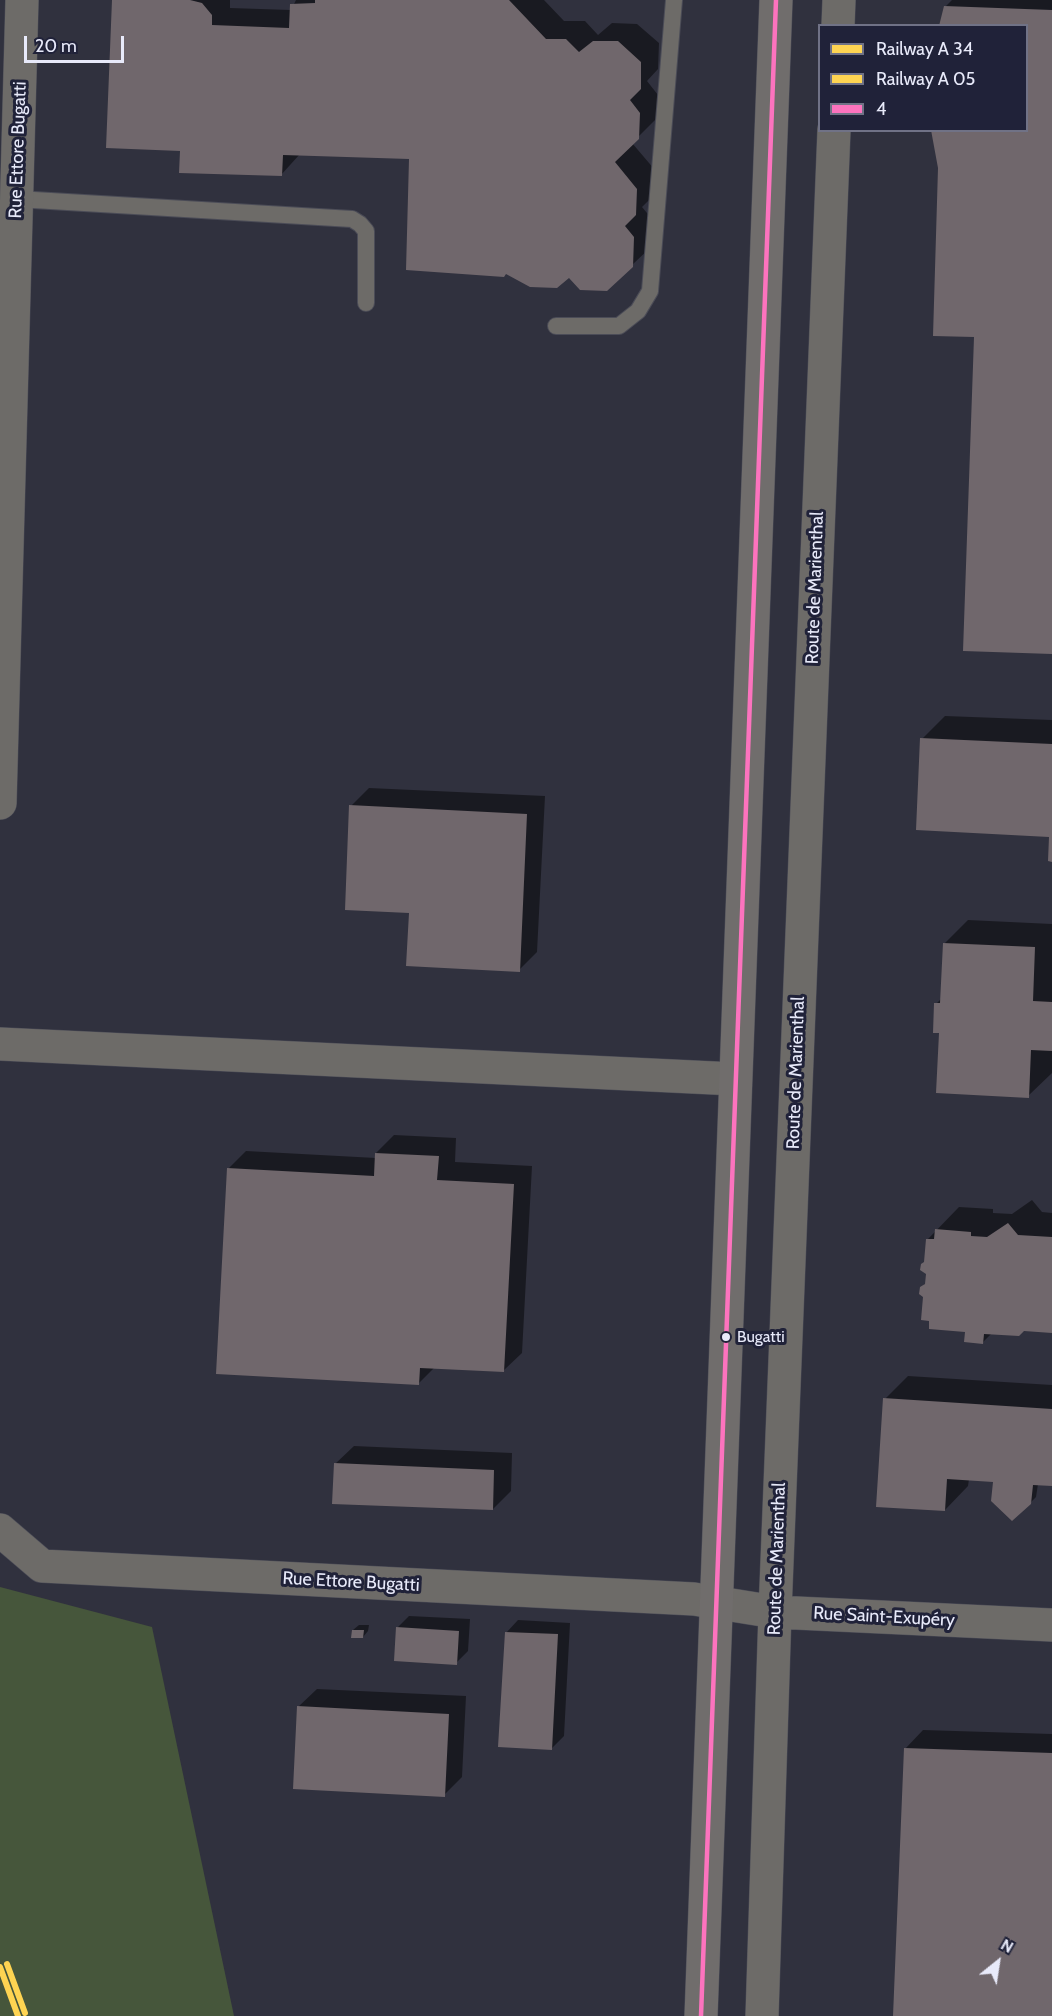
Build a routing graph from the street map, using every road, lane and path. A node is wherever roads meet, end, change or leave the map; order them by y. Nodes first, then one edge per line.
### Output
1 (22, 0) edge
2 (674, 0) edge
3 (776, 0) edge
4 (839, 0) edge
5 (838, 24) edge
6 (834, 132) edge
7 (17, 199) junction
8 (366, 303) dead end
9 (556, 326) dead end
10 (0, 803) edge
11 (0, 1044) edge
12 (735, 1079) junction
13 (0, 1530) edge
14 (716, 1604) junction
15 (775, 1612) junction
16 (1052, 1625) edge
17 (701, 2016) edge
18 (762, 2016) edge

1 - 7 street, Rue Ettore Bugatti
2 - 9 lane
3 - 12 street
4 - 5 street
6 - 15 street, Route de Marienthal
7 - 8 lane
7 - 10 street, Rue Ettore Bugatti
11 - 12 street
12 - 14 street
13 - 14 street, Rue Ettore Bugatti
14 - 15 street, Rue Saint-Exupéry
14 - 17 street
15 - 16 street, Rue Saint-Exupéry
15 - 18 street, Route de Marienthal

